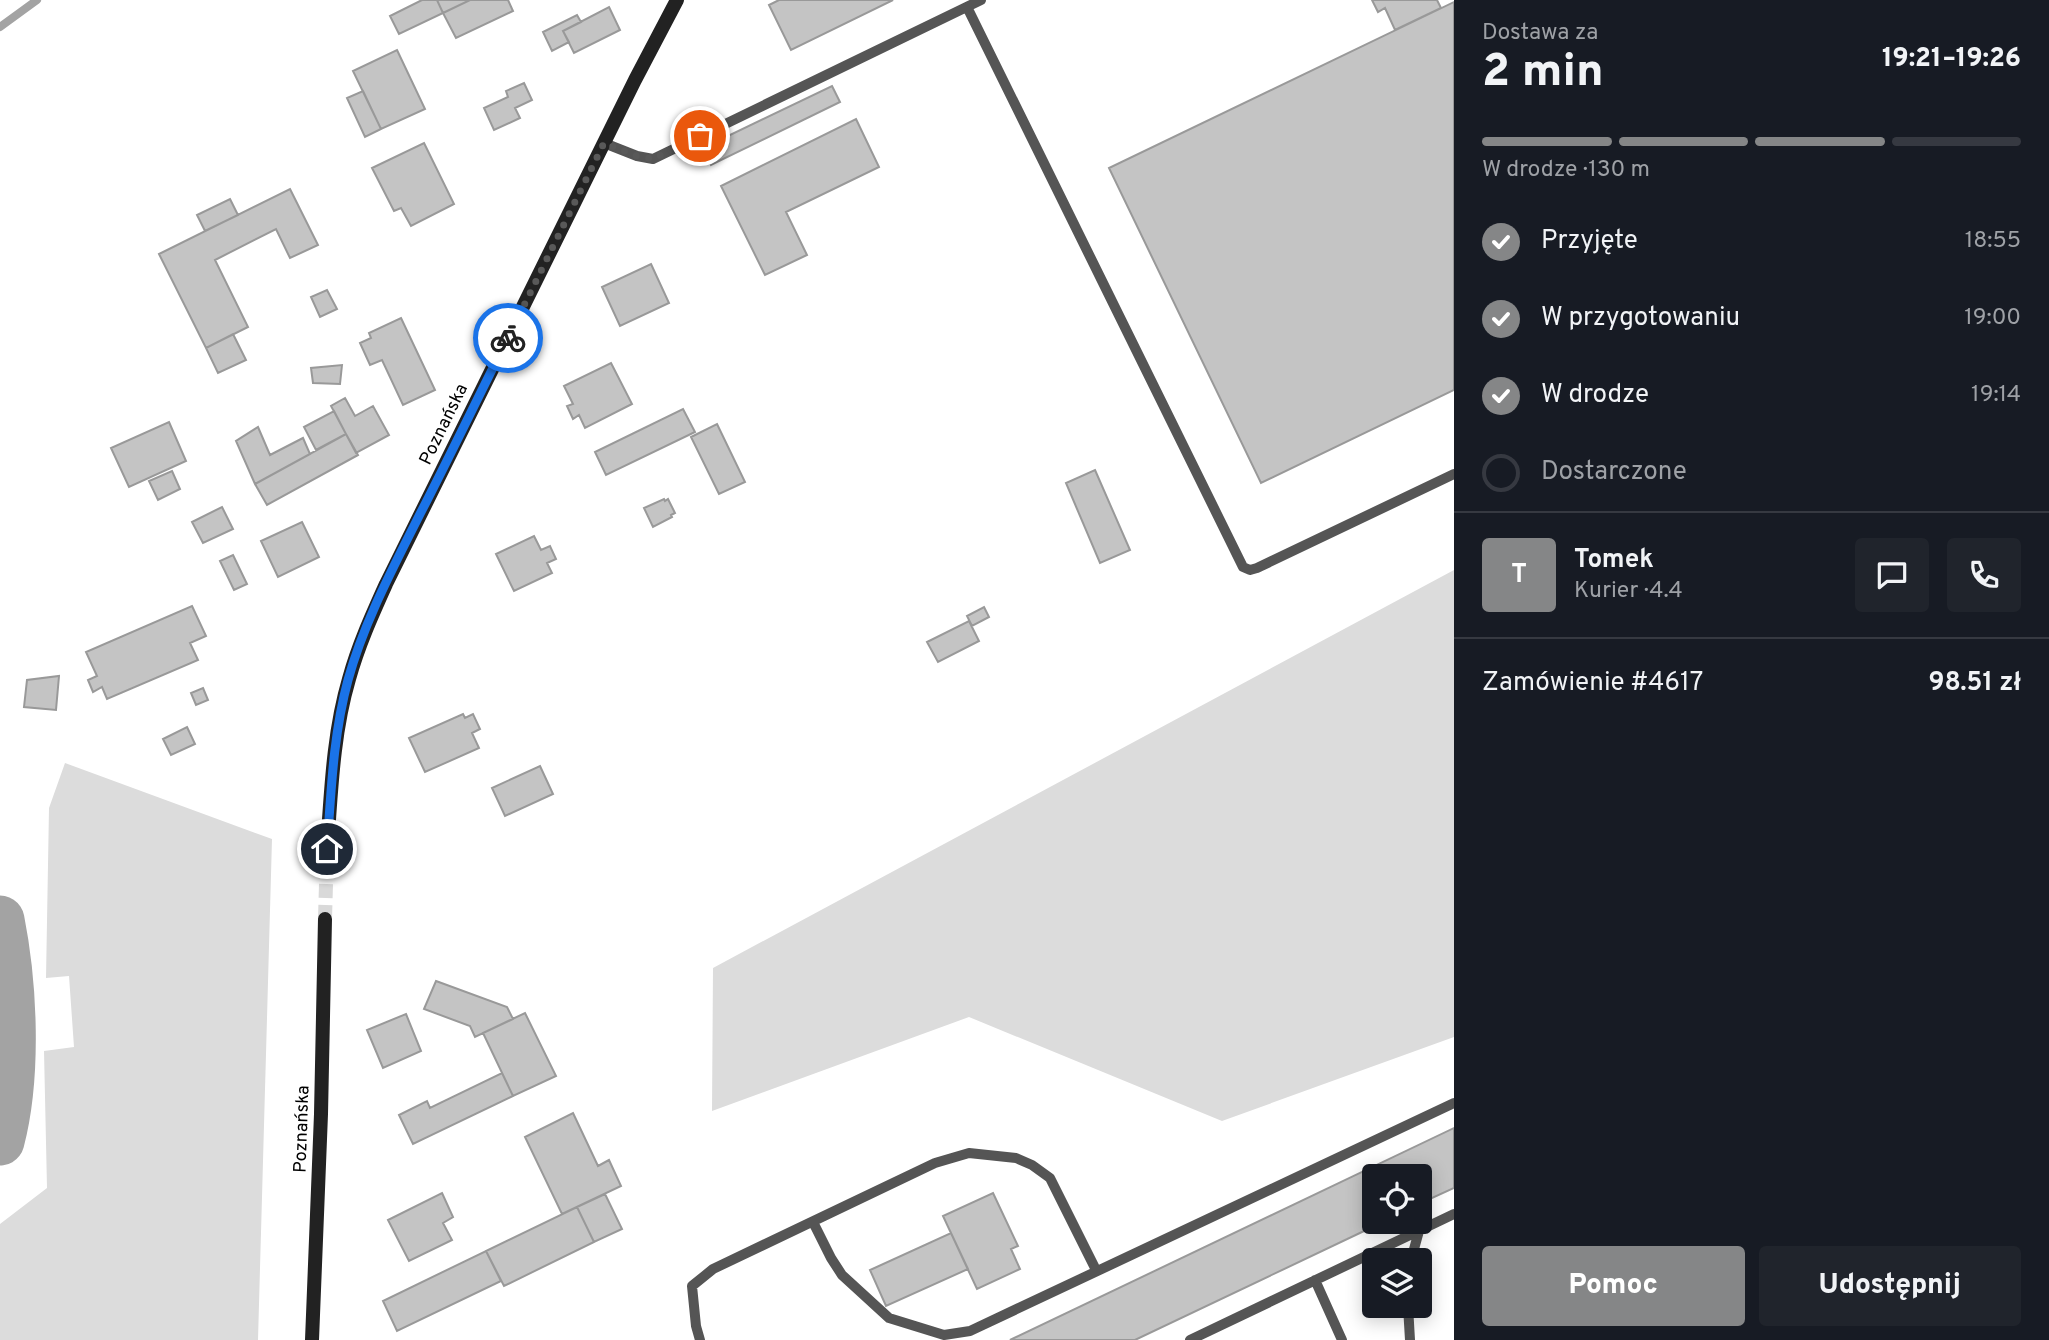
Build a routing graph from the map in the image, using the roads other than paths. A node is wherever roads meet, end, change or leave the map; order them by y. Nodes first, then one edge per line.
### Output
1 (677, 0) edge
2 (981, 0) edge
3 (967, 7) junction
4 (604, 143) junction
5 (1454, 474) edge
6 (327, 849) tunnel mouth
7 (326, 919) tunnel mouth
8 (1454, 1103) edge
9 (1454, 1214) edge
10 (813, 1222) junction
11 (1432, 1225) edge
12 (1413, 1234) edge
13 (1096, 1270) junction
14 (1315, 1280) junction
15 (1409, 1318) edge
16 (312, 1340) edge
17 (700, 1340) edge
18 (1189, 1340) edge
19 (1342, 1340) edge
20 (1410, 1340) edge

1 - 4 street, Poznańska
2 - 3 lane
3 - 4 lane
3 - 5 lane
4 - 6 street, Poznańska
7 - 16 street, Poznańska
8 - 13 lane
9 - 11 lane
10 - 13 lane
10 - 13 lane
10 - 17 lane
12 - 14 lane
14 - 18 lane
14 - 19 lane
15 - 20 lane

